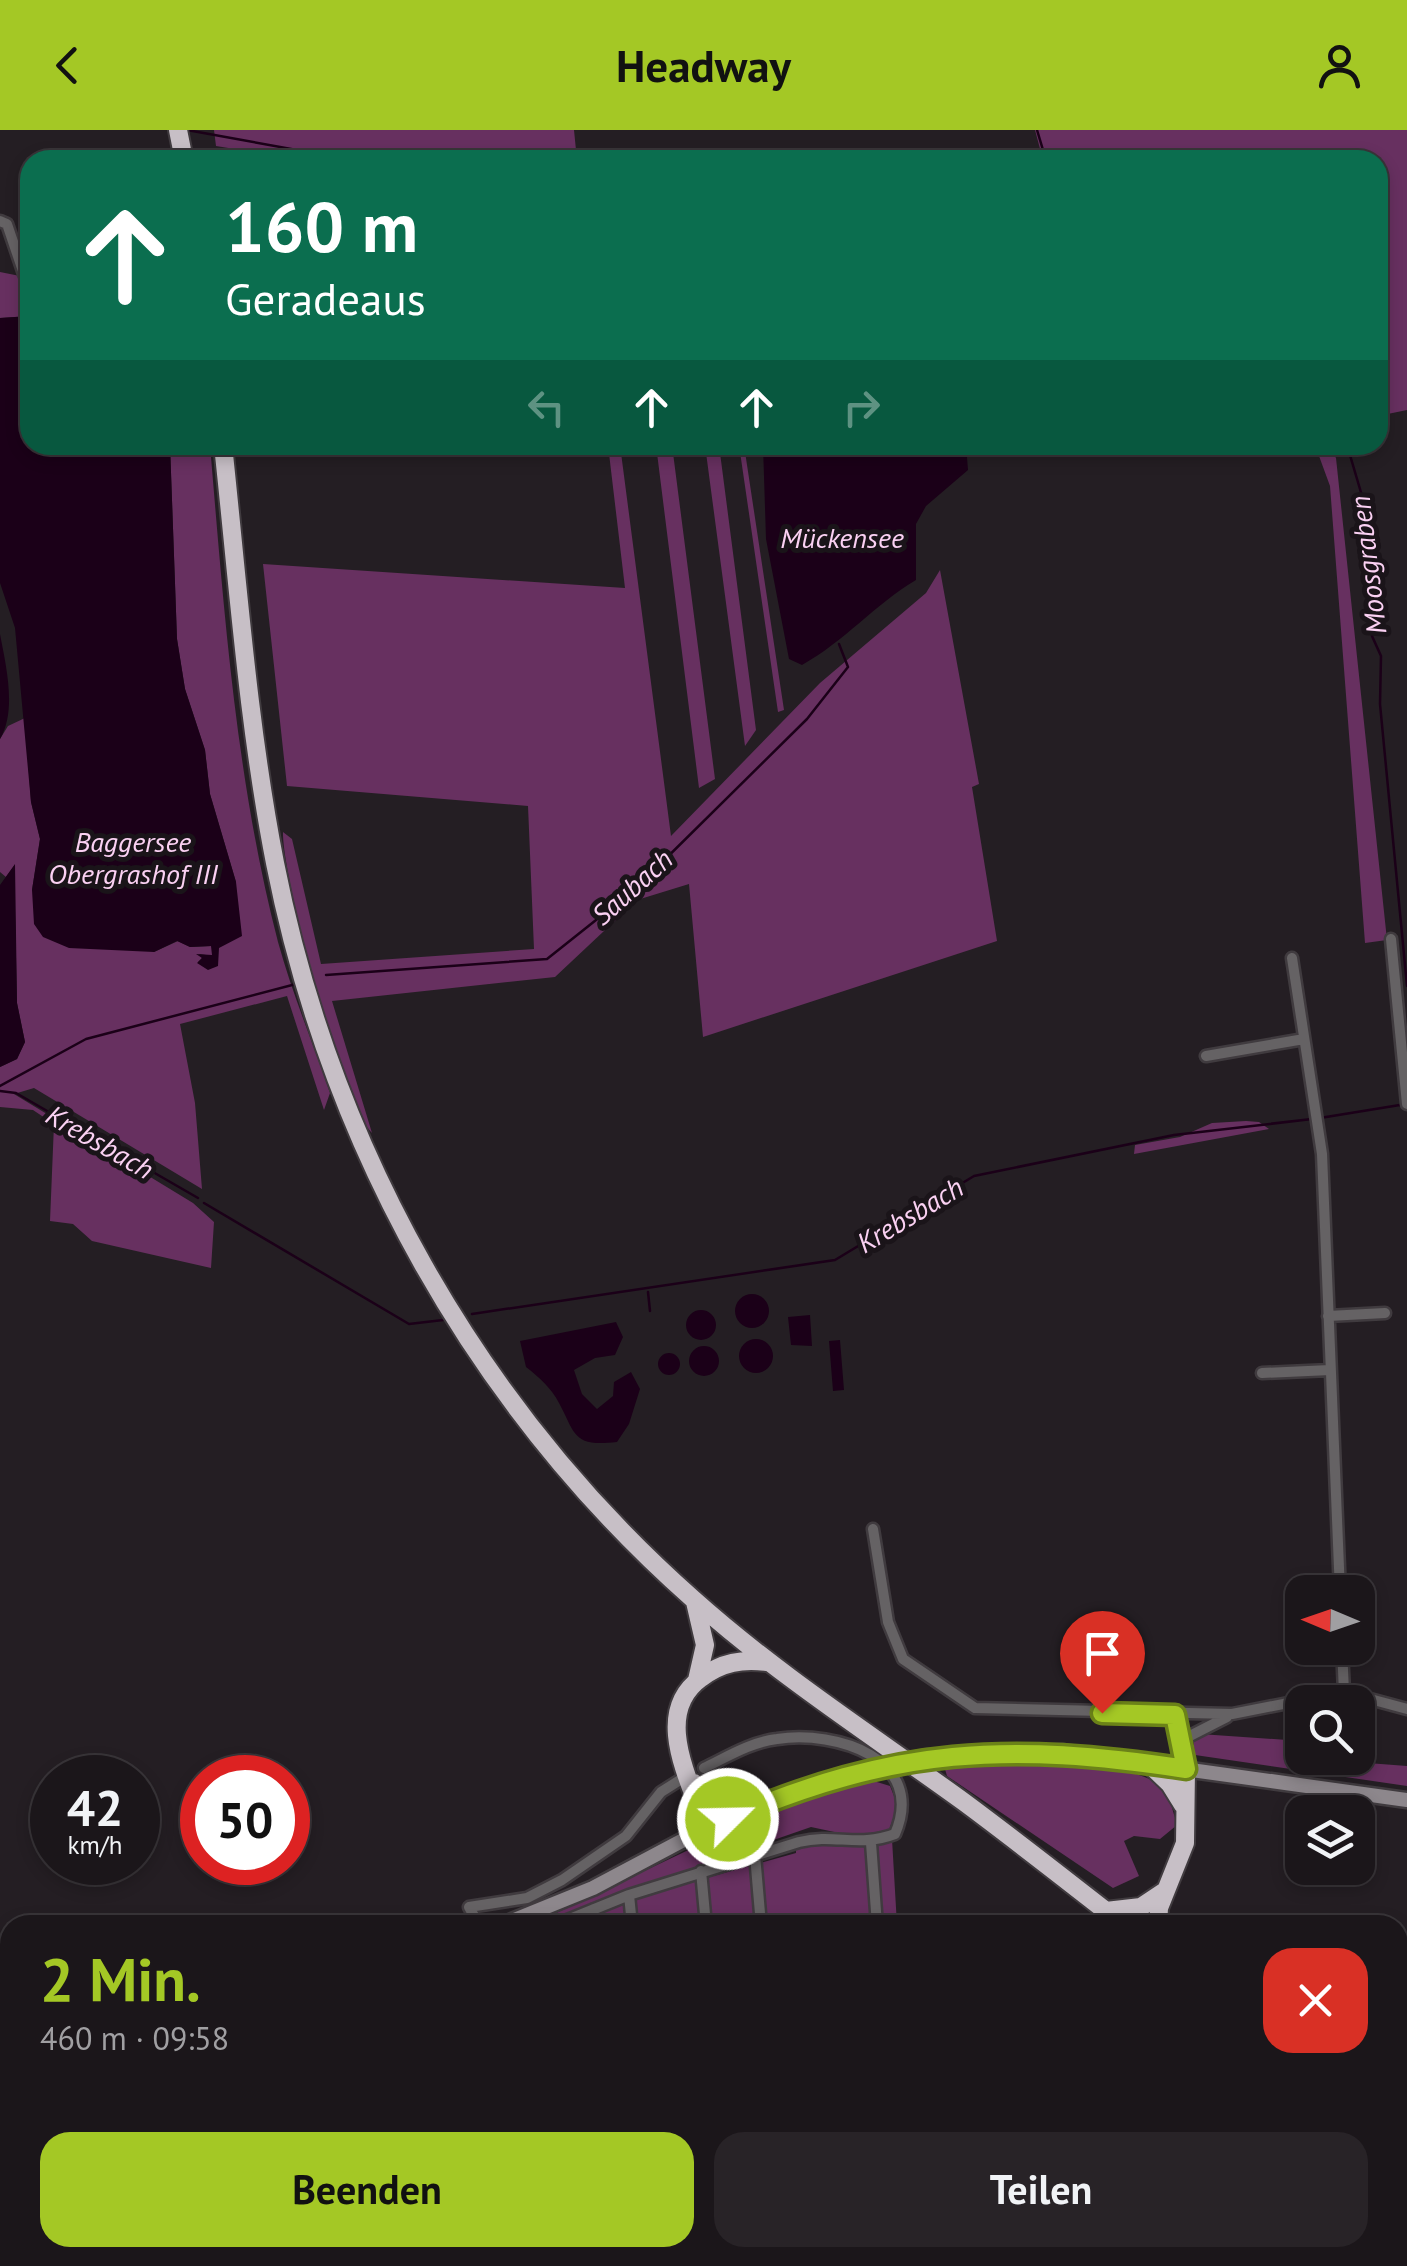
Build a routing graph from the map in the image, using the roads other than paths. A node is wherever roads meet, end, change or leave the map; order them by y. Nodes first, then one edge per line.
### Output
1 (0, 221) edge
2 (20, 262) edge
3 (224, 455) edge
4 (1391, 939) dead end
5 (1292, 958) dead end
6 (1304, 1039) junction
7 (1206, 1056) dead end
8 (1406, 1102) edge
9 (1385, 1314) dead end
10 (1328, 1316) junction
11 (1330, 1370) junction
12 (1262, 1372) dead end
13 (873, 1529) dead end
14 (1339, 1575) edge
15 (695, 1601) junction
16 (768, 1662) junction
17 (697, 1680) junction
18 (1375, 1700) edge
19 (1285, 1704) edge
20 (1407, 1709) edge
21 (1232, 1714) junction
22 (1175, 1715) junction
23 (1182, 1740) junction
24 (1148, 1764) junction
25 (1186, 1769) junction
26 (691, 1776) junction
27 (1407, 1800) edge
28 (1185, 1807) junction
29 (746, 1811) junction
30 (706, 1828) junction
31 (871, 1843) junction
32 (755, 1855) junction
33 (701, 1871) junction
34 (1166, 1890) junction
35 (630, 1895) junction
36 (594, 1908) junction
37 (1106, 1911) junction
38 (474, 1915) edge
39 (526, 1915) edge
40 (578, 1915) edge
41 (589, 1915) edge
42 (631, 1915) edge
43 (705, 1915) edge
44 (760, 1915) edge
45 (876, 1915) edge
46 (1111, 1915) edge
47 (1160, 1915) edge

1 - 2 street
3 - 15 highway
4 - 8 street
5 - 6 street
6 - 7 street
6 - 10 street
9 - 10 street
10 - 11 street
11 - 12 street
11 - 14 street
13 - 22 street
15 - 16 highway
15 - 17 highway
16 - 17 highway
16 - 37 highway
17 - 26 highway
18 - 20 street
19 - 21 street
21 - 22 street
21 - 23 street
22 - 23 street
23 - 25 street
24 - 25 main road
24 - 28 highway
24 - 29 main road, bridge
25 - 27 main road
25 - 28 highway
26 - 29 highway
26 - 30 highway
26 - 31 street
26 - 38 street
28 - 34 highway
29 - 30 main road
30 - 39 main road
31 - 32 street
31 - 45 street
32 - 33 street
32 - 44 street
33 - 35 street
33 - 43 street
34 - 37 highway
34 - 47 highway
35 - 36 street
35 - 42 street
36 - 40 street
36 - 41 street
37 - 46 highway

